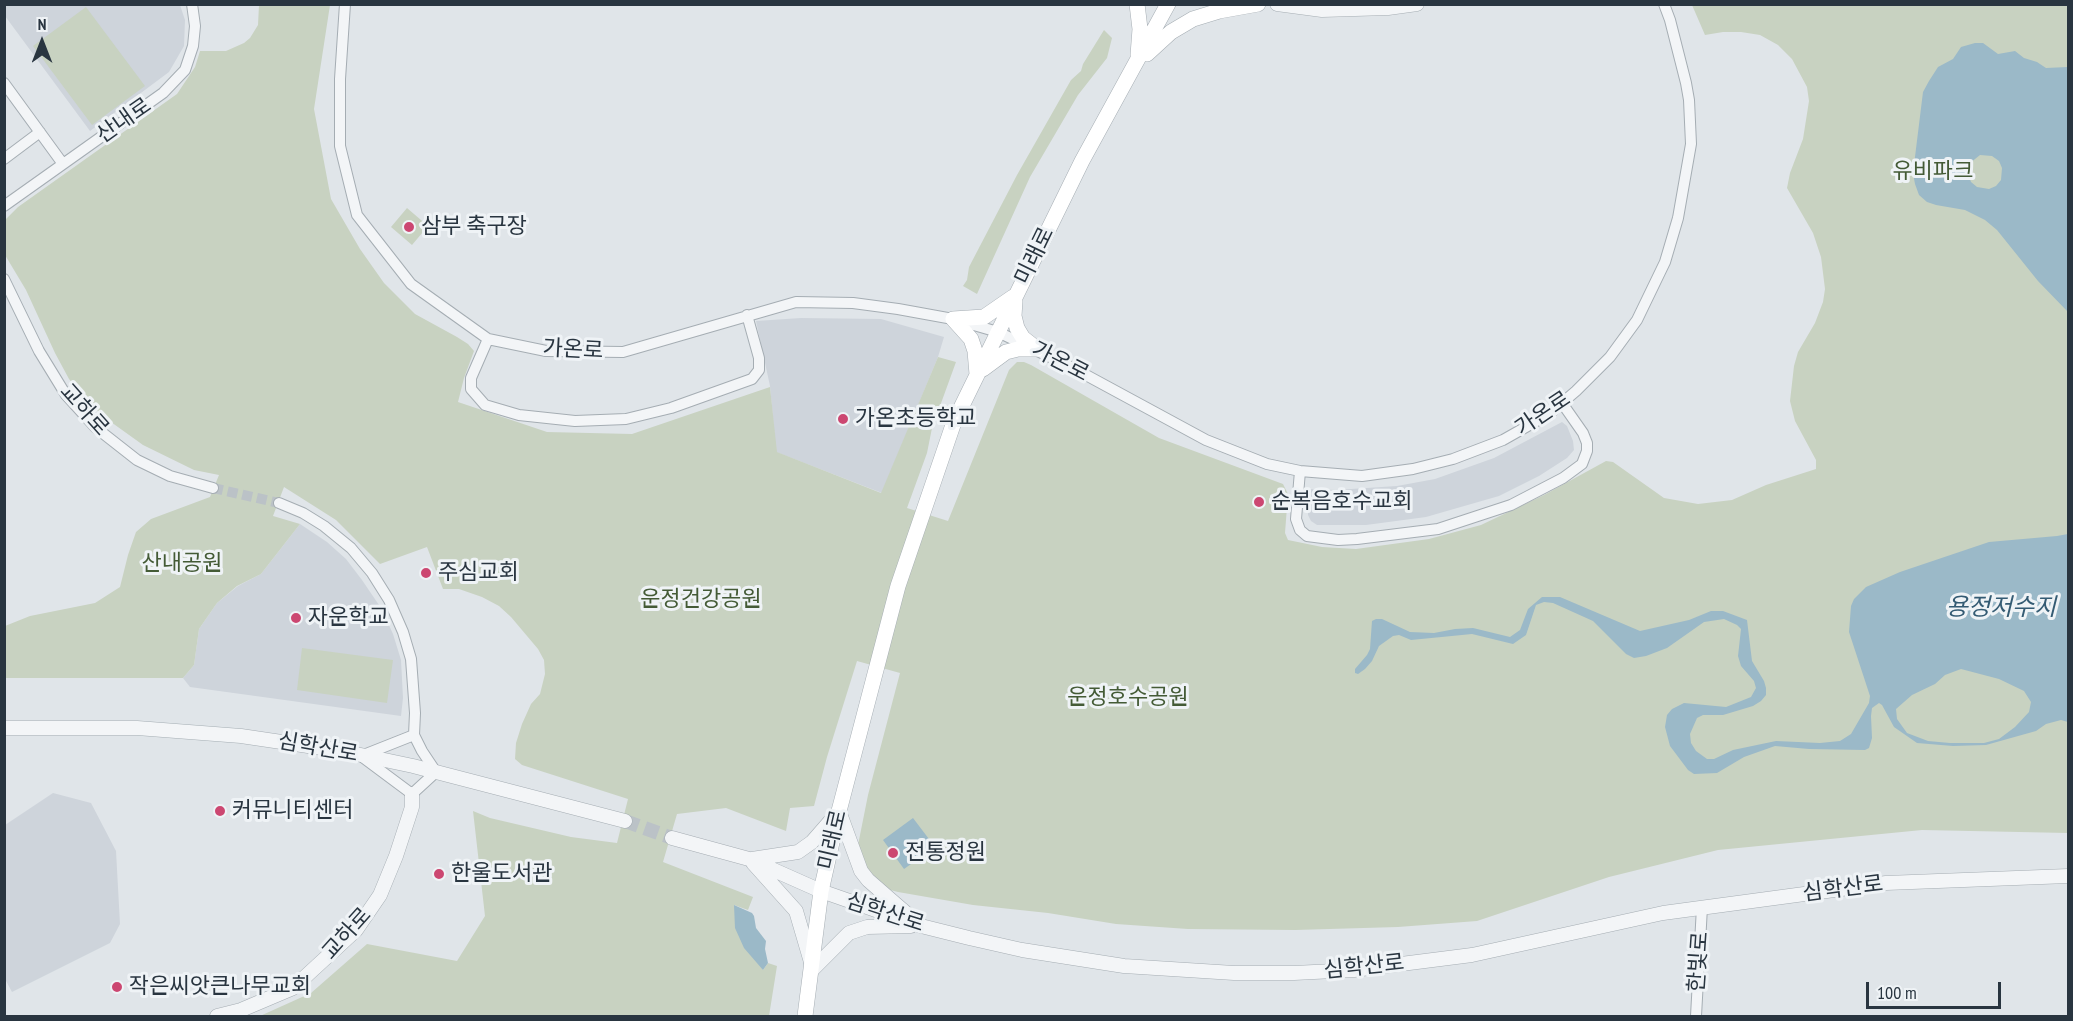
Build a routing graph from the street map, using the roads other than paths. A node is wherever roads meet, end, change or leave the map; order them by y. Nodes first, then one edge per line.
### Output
1 (192, 4) edge
2 (345, 4) edge
3 (1137, 4) edge
4 (1168, 4) edge
5 (1258, 4) edge
6 (1277, 4) edge
7 (1417, 4) edge
8 (1664, 4) edge
9 (1138, 62) junction
10 (6, 88) edge
11 (40, 132) junction
12 (4, 159) edge
13 (63, 164) junction
14 (4, 206) edge
15 (4, 279) edge
16 (1016, 295) junction
17 (747, 315) junction
18 (953, 320) junction
19 (998, 332) junction
20 (488, 339) junction
21 (1037, 350) junction
22 (977, 375) junction
23 (1562, 403) junction
24 (1300, 471) junction
25 (213, 488) tunnel mouth
26 (279, 503) tunnel mouth
27 (4, 728) edge
28 (414, 735) junction
29 (361, 756) junction
30 (436, 772) junction
31 (412, 794) junction
32 (839, 811) junction
33 (625, 821) tunnel mouth
34 (672, 838) tunnel mouth
35 (750, 859) junction
36 (2068, 876) edge
37 (821, 891) junction
38 (1702, 907) junction
39 (921, 926) junction
40 (813, 969) junction
41 (217, 1017) edge
42 (805, 1017) edge
43 (1696, 1017) edge

1 - 13 street, 산내로
2 - 20 street, 가온로
3 - 9 main road
4 - 9 main road, 미래로
5 - 9 main road
6 - 7 street
8 - 23 street, 가온로
9 - 16 main road, 미래로
10 - 11 street
11 - 12 street
11 - 13 street
13 - 14 street, 산내로
15 - 25 street, 교하로
16 - 18 main road
16 - 19 main road, 미래로
16 - 21 main road
17 - 18 street, 가온로
17 - 20 street, 가온로
17 - 20 street
18 - 19 street, 가온로
18 - 22 main road
19 - 21 street, 가온로
19 - 22 main road, 미래로
21 - 22 main road
21 - 24 street, 가온로
22 - 32 main road, 미래로
23 - 24 street, 가온로
23 - 24 street
26 - 28 street
27 - 29 street, 심학산로
28 - 29 street
28 - 30 street
29 - 30 street, 심학산로
29 - 31 street
30 - 31 street
30 - 33 street, 심학산로
31 - 41 street, 교하로
32 - 35 street
32 - 37 main road, 미래로
32 - 39 street
34 - 35 street, 심학산로
35 - 37 street, 심학산로
35 - 40 street
36 - 38 street, 심학산로
37 - 39 street, 심학산로
37 - 40 main road, 미래로
38 - 39 street, 심학산로
38 - 43 street, 한빛로
39 - 40 street
40 - 42 main road, 미래로

